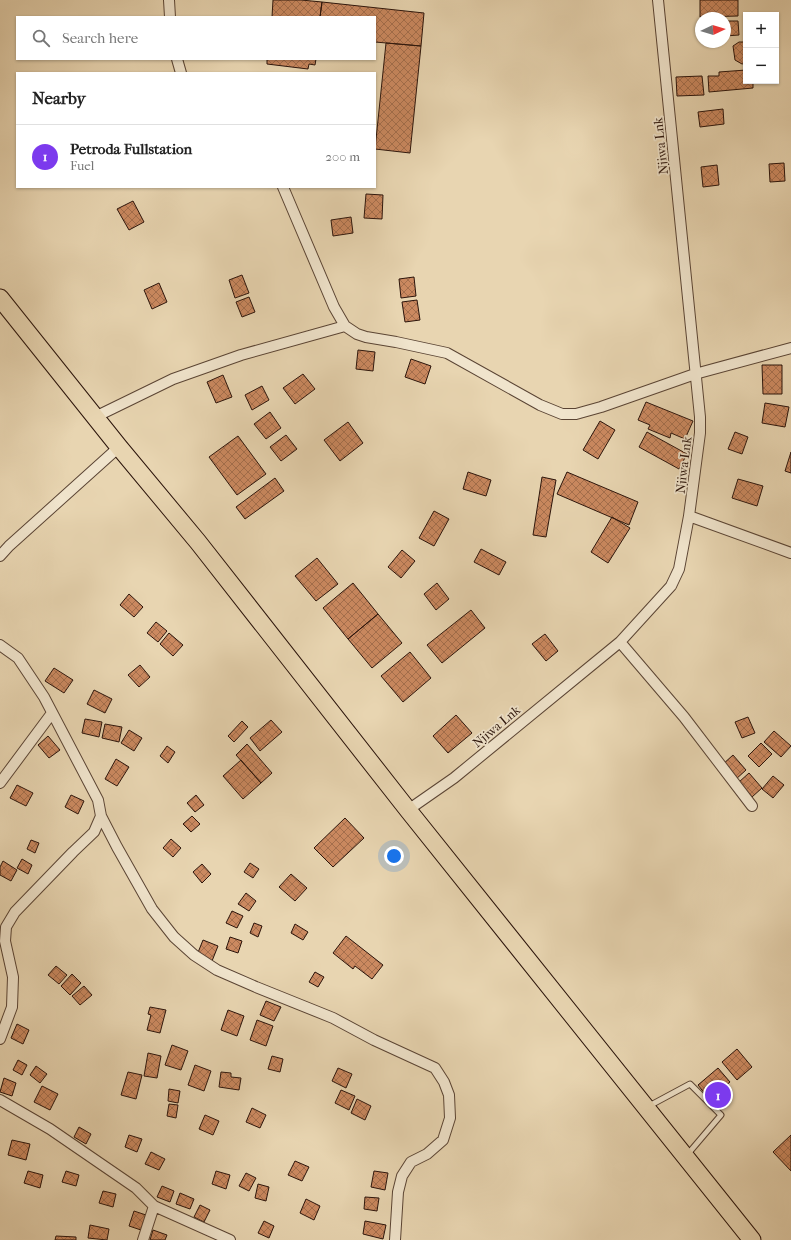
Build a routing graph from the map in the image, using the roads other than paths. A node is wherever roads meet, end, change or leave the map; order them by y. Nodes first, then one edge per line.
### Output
1 (169, 0) edge
2 (658, 0) edge
3 (170, 16) edge
4 (177, 60) edge
5 (180, 72) edge
6 (283, 188) edge
7 (0, 298) edge
8 (345, 326) junction
9 (791, 348) edge
10 (695, 374) junction
11 (95, 417) junction
12 (119, 447) junction
13 (689, 516) junction
14 (791, 553) edge
15 (0, 556) edge
16 (620, 642) junction
17 (0, 645) edge
18 (52, 713) junction
19 (0, 783) edge
20 (752, 806) dead end
21 (408, 810) junction
22 (101, 816) junction
23 (0, 1038) edge
24 (0, 1100) edge
25 (646, 1107) junction
26 (686, 1157) junction
27 (154, 1206) junction
28 (143, 1240) edge
29 (230, 1240) edge
30 (395, 1240) edge
31 (752, 1240) edge

1 - 3 street
2 - 10 street, Njiwa Lnk
4 - 5 street
6 - 8 street
7 - 11 highway
8 - 10 street
8 - 11 street
9 - 10 street
10 - 13 street, Njiwa Lnk
11 - 12 highway
12 - 15 street
12 - 21 highway
13 - 14 street
13 - 16 street, Njiwa Lnk
16 - 20 street
16 - 21 street, Njiwa Lnk
17 - 18 street
18 - 19 street
18 - 22 street
21 - 25 highway
22 - 23 street
22 - 30 street
24 - 27 street
25 - 26 highway
25 - 26 lane
26 - 31 highway
27 - 28 street
27 - 29 street

